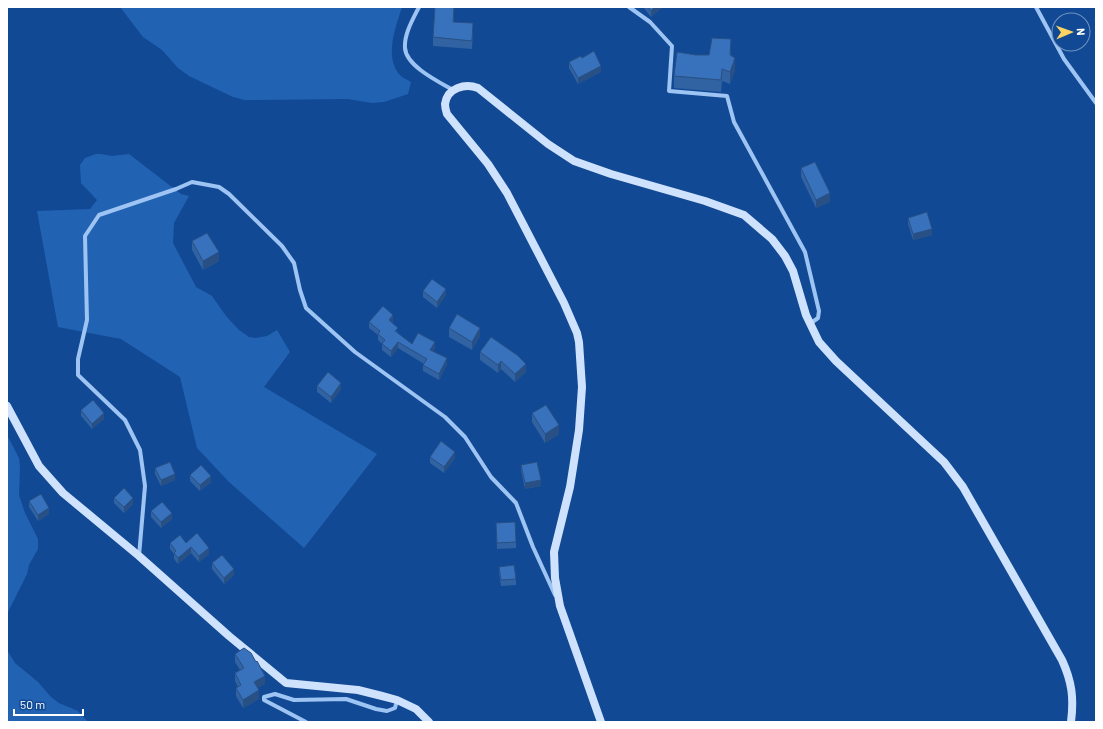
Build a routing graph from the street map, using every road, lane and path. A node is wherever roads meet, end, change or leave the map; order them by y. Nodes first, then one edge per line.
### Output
1 (419, 7) edge
2 (629, 7) edge
3 (1036, 7) edge
4 (454, 90) junction
5 (1096, 103) edge
6 (811, 323) junction
7 (7, 406) edge
8 (139, 556) junction
9 (560, 606) junction
10 (397, 700) junction
11 (306, 722) edge
12 (430, 722) edge
13 (601, 722) edge
14 (1071, 722) edge

1 - 4 street
2 - 6 street
3 - 5 street
4 - 6 street
4 - 9 street
6 - 14 street
7 - 8 street
8 - 9 street
8 - 10 street
9 - 13 street
10 - 11 street
10 - 12 street

